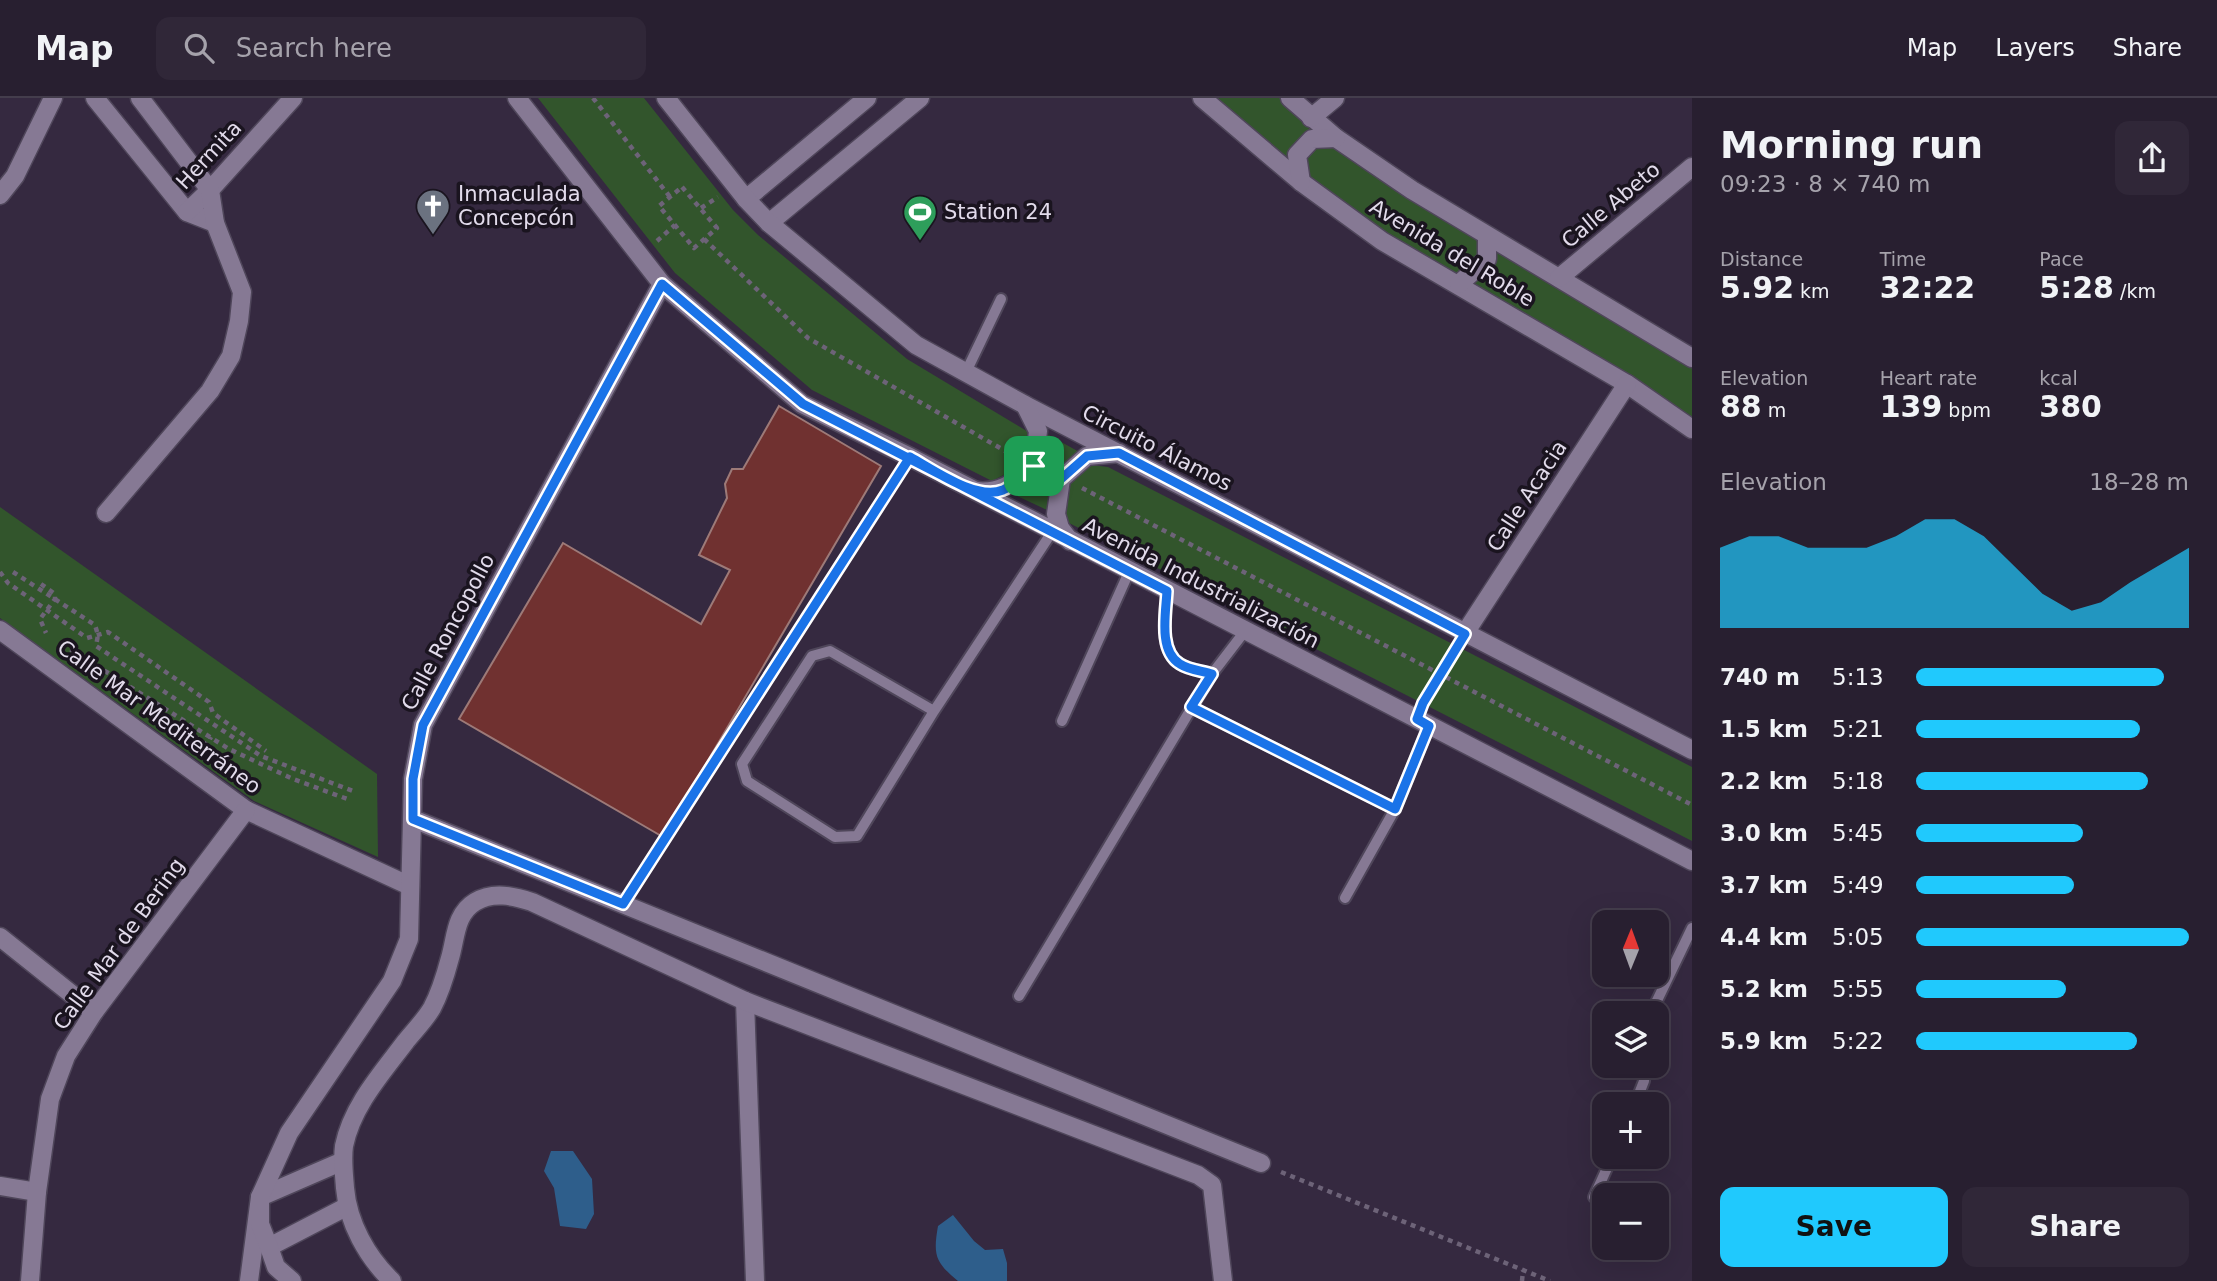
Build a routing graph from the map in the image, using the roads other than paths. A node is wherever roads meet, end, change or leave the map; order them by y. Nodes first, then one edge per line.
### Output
1 (52, 98) edge
2 (95, 98) edge
3 (140, 98) edge
4 (293, 98) edge
5 (517, 98) edge
6 (666, 98) edge
7 (866, 98) edge
8 (920, 98) edge
9 (1202, 98) edge
10 (1290, 98) edge
11 (1335, 98) edge
12 (1311, 118) junction
13 (1336, 138) junction
14 (1692, 167) edge
15 (1300, 183) junction
16 (210, 190) junction
17 (0, 195) edge
18 (746, 199) junction
19 (187, 212) junction
20 (215, 223) junction
21 (769, 223) junction
22 (1487, 236) junction
23 (1559, 278) junction
24 (662, 284) junction
25 (1459, 284) junction
26 (1001, 299) dead end
27 (1692, 358) edge
28 (966, 372) junction
29 (1627, 384) junction
30 (1025, 405) junction
31 (1692, 429) edge
32 (1119, 453) junction
33 (972, 491) junction
34 (106, 513) dead end
35 (1052, 532) junction
36 (1070, 541) junction
37 (1129, 572) junction
38 (1167, 591) junction
39 (0, 630) edge
40 (1245, 631) junction
41 (1465, 634) junction
42 (1212, 674) junction
43 (1191, 707) junction
44 (934, 711) junction
45 (1062, 721) dead end
46 (1423, 722) junction
47 (1692, 750) edge
48 (1395, 809) junction
49 (246, 810) junction
50 (413, 819) junction
51 (1692, 861) edge
52 (410, 886) junction
53 (1345, 898) dead end
54 (1692, 928) edge
55 (0, 937) edge
56 (1018, 996) dead end
57 (745, 1001) junction
58 (1657, 1001) edge
59 (94, 1012) junction
60 (343, 1161) junction
61 (1261, 1163) road end
62 (0, 1186) edge
63 (37, 1192) junction
64 (260, 1197) junction
65 (346, 1207) junction
66 (269, 1247) junction
67 (30, 1281) edge
68 (249, 1281) edge
69 (292, 1281) edge
70 (392, 1281) edge
71 (755, 1281) edge
72 (1223, 1281) edge

1 - 17 street
2 - 19 street
3 - 16 street
4 - 16 street, Hermita
5 - 24 street, Avenida Industrialización
6 - 18 street, Circuito Álamos
7 - 18 street
8 - 21 street
9 - 15 street, Avenida del Roble
10 - 12 street, Avenida del Roble
11 - 12 street
12 - 13 street, Avenida del Roble
13 - 15 street
13 - 22 street, Avenida del Roble
14 - 23 street, Calle Abeto
15 - 25 street, Avenida del Roble
16 - 19 street, Hermita
16 - 20 street
18 - 21 street, Circuito Álamos
19 - 20 street
20 - 34 street
21 - 28 street, Circuito Álamos
22 - 23 street, Avenida del Roble
22 - 25 street
23 - 27 street, Avenida del Roble
24 - 33 street, Avenida Industrialización
24 - 50 street, Calle Roncopollo
25 - 29 street, Avenida del Roble
26 - 28 lane
28 - 30 street, Circuito Álamos
29 - 31 street, Avenida del Roble
29 - 41 street, Calle Acacia
30 - 32 street, Circuito Álamos
30 - 33 street
32 - 36 street
32 - 41 street, Circuito Álamos
33 - 35 street, Avenida Industrialización
35 - 36 street, Avenida Industrialización
35 - 44 lane
36 - 37 street, Avenida Industrialización
37 - 38 street, Avenida Industrialización
37 - 45 lane
38 - 40 street, Avenida Industrialización
38 - 42 lane
39 - 49 street, Calle Mar Mediterráneo
40 - 42 lane
40 - 46 street, Avenida Industrialización
41 - 47 street, Circuito Álamos
42 - 43 lane
43 - 48 lane
43 - 56 lane
44 - 44 lane
46 - 48 lane
46 - 51 street, Avenida Industrialización
48 - 53 lane
49 - 52 street, Calle Mar Mediterráneo
49 - 59 street, Calle Mar de Bering
50 - 52 street, Calle Roncopollo
50 - 61 street
52 - 64 street, Calle Roncopollo
54 - 58 lane
55 - 59 street
57 - 60 street
57 - 71 street
57 - 72 street
59 - 63 street, Calle Mar de Bering
60 - 64 street
60 - 65 street
62 - 63 street
63 - 67 street, Calle Mar de Bering
64 - 66 street, Calle Roncopollo
64 - 68 street
65 - 66 street
65 - 70 street
66 - 69 street, Calle Roncopollo

